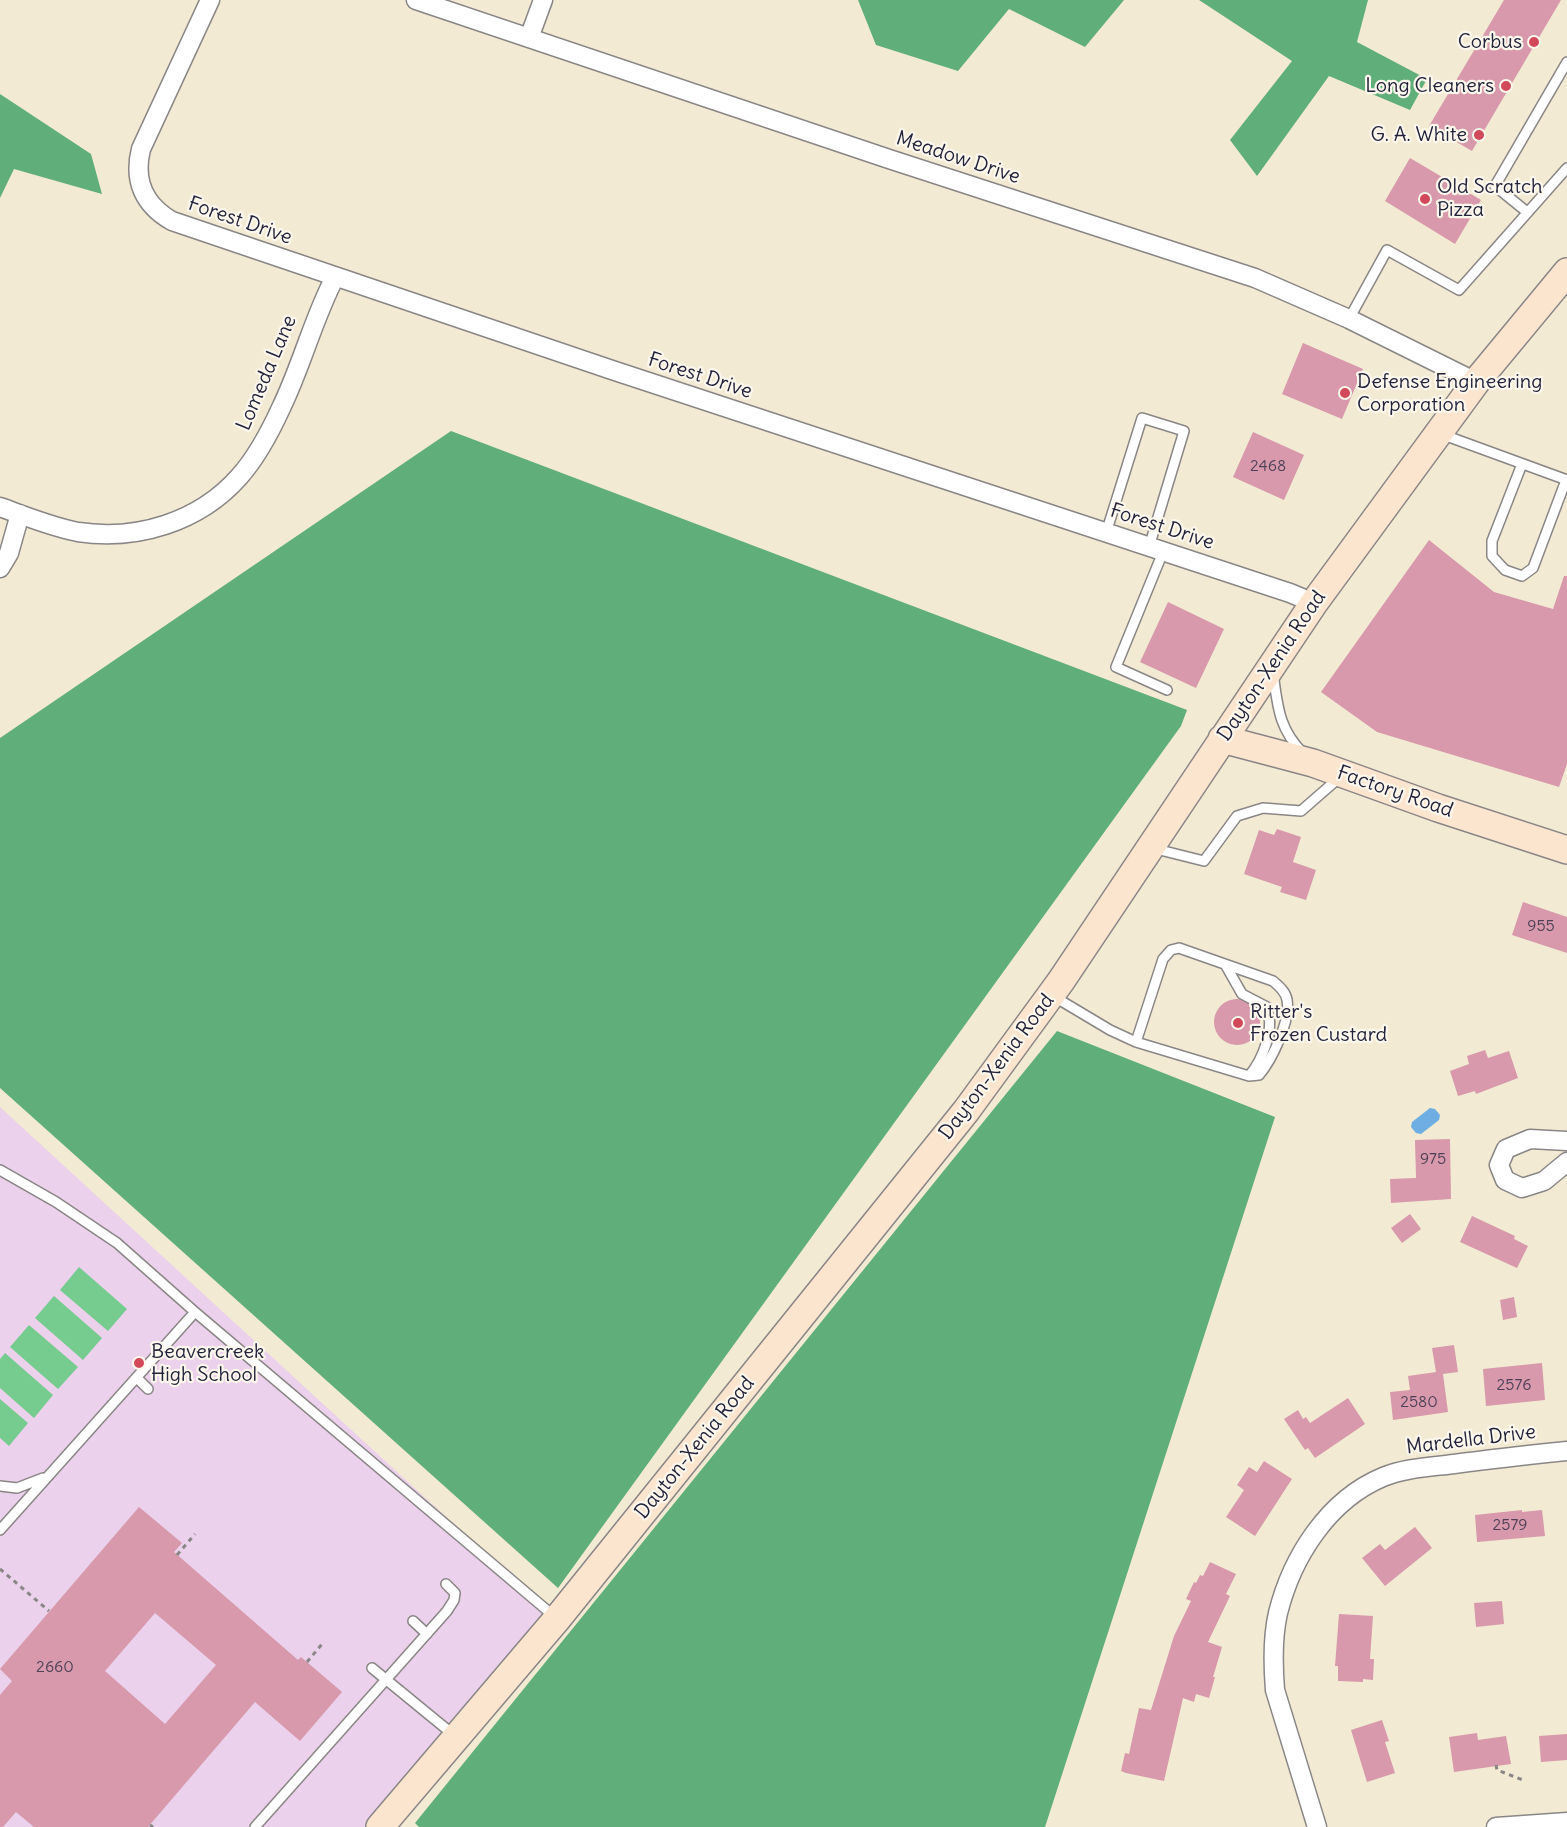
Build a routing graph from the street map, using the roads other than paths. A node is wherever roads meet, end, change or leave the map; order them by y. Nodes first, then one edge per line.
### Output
1 (210, 0) edge
2 (416, 0) edge
3 (543, 0) edge
4 (529, 38) junction
5 (1567, 62) edge
6 (1567, 168) edge
7 (1527, 212) junction
8 (1565, 277) edge
9 (335, 278) junction
10 (1349, 319) junction
11 (1476, 382) junction
12 (1439, 434) junction
13 (1521, 464) junction
14 (1566, 480) edge
15 (0, 507) edge
16 (20, 514) junction
17 (1106, 533) junction
18 (1156, 549) junction
19 (0, 568) edge
20 (1314, 603) junction
21 (1284, 646) junction
22 (1167, 690) dead end
23 (1222, 739) junction
24 (1313, 764) junction
25 (1343, 775) junction
26 (1150, 848) junction
27 (1567, 850) edge
28 (1225, 964) junction
29 (1051, 994) junction
30 (1136, 1042) junction
31 (1248, 1076) junction
32 (1567, 1141) edge
33 (1567, 1162) edge
34 (0, 1170) edge
35 (195, 1312) junction
36 (137, 1378) junction
37 (148, 1389) dead end
38 (1567, 1451) edge
39 (48, 1476) junction
40 (0, 1486) edge
41 (0, 1530) edge
42 (446, 1584) dead end
43 (557, 1619) junction
44 (413, 1621) dead end
45 (427, 1634) junction
46 (372, 1668) dead end
47 (387, 1680) junction
48 (456, 1738) junction
49 (1567, 1822) edge
50 (388, 1824) edge
51 (255, 1827) edge
52 (1317, 1827) edge
53 (1496, 1827) edge

1 - 9 street, Forest Drive
2 - 4 street, Meadow Drive
3 - 4 street
4 - 10 street, Meadow Drive
5 - 7 lane
6 - 7 lane
7 - 10 lane
8 - 11 main road, Dayton-Xenia Road
9 - 16 street, Lomeda Lane
9 - 17 street, Forest Drive
10 - 11 street, Meadow Drive
11 - 12 main road, Dayton-Xenia Road
12 - 13 lane
12 - 20 main road, Dayton-Xenia Road
13 - 14 lane
13 - 14 lane
15 - 16 street, Lomeda Lane
16 - 19 street
17 - 18 street, Forest Drive
17 - 18 lane
18 - 20 street, Forest Drive
18 - 22 lane
20 - 21 main road, Dayton-Xenia Road
21 - 23 main road, Dayton-Xenia Road
21 - 24 lane
23 - 24 main road, Factory Road
23 - 26 main road, Dayton-Xenia Road
24 - 25 main road, Factory Road
25 - 26 lane
25 - 27 main road, Factory Road
26 - 29 main road, Dayton-Xenia Road
28 - 30 lane
28 - 31 lane
28 - 31 lane
29 - 30 lane
29 - 43 main road, Dayton-Xenia Road
30 - 31 lane
32 - 33 street
34 - 35 lane
35 - 36 lane
35 - 43 lane
36 - 37 lane
36 - 39 lane
38 - 52 street, Mardella Drive
39 - 40 lane
39 - 41 lane
42 - 45 lane
43 - 48 main road, Dayton-Xenia Road
44 - 45 lane
45 - 47 lane
46 - 47 lane
47 - 48 lane
47 - 51 lane
48 - 50 main road, Dayton-Xenia Road
49 - 53 street

